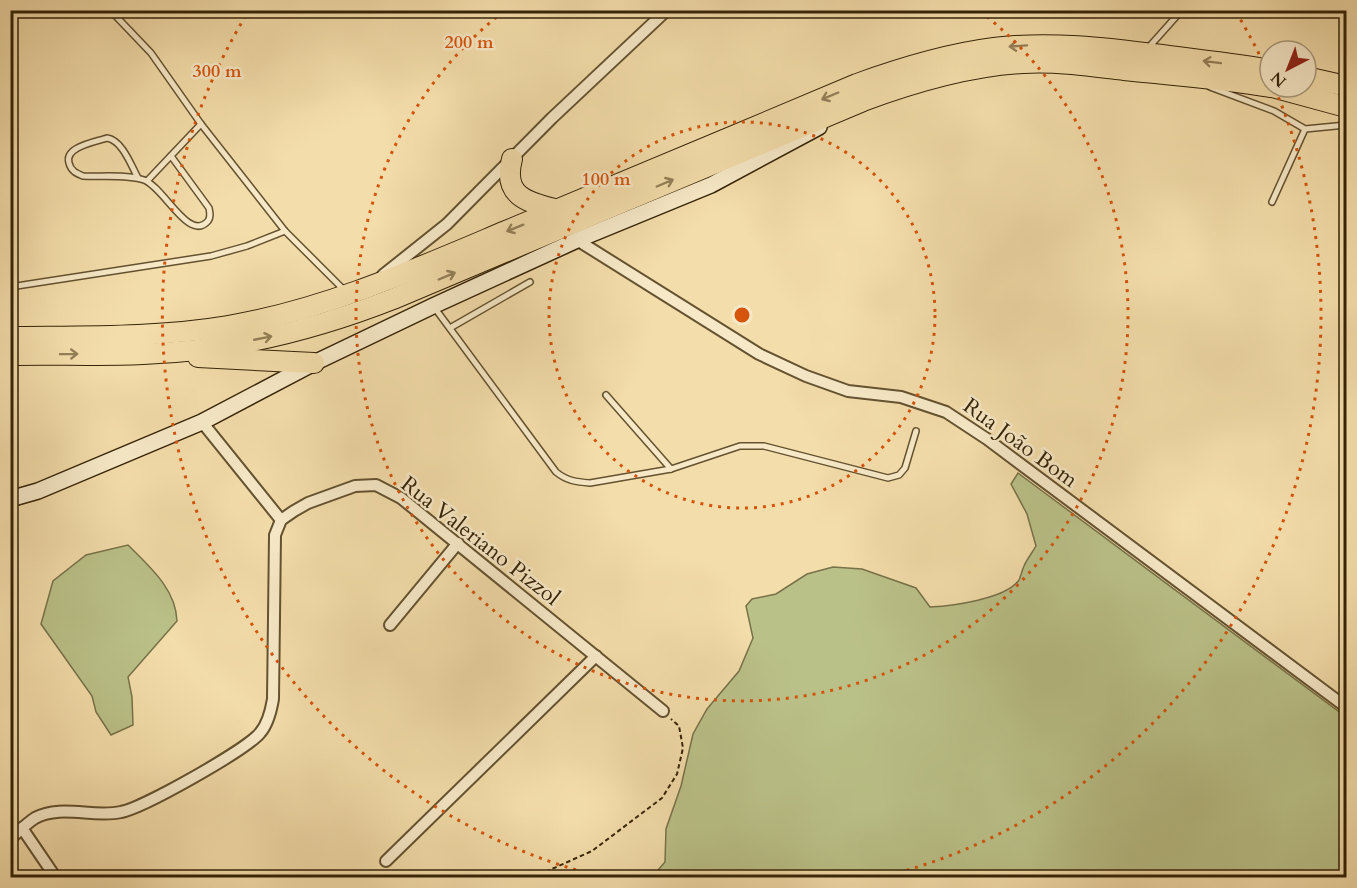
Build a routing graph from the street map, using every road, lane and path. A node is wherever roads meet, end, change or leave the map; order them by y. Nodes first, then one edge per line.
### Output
1 (110, 10) edge
2 (667, 10) edge
3 (1164, 10) edge
4 (1339, 10) edge
5 (1182, 11) edge
6 (1347, 14) edge
7 (1144, 53) junction
8 (1258, 68) edge
9 (1177, 75) junction
10 (1318, 79) edge
11 (1258, 85) edge
12 (1347, 86) edge
13 (1317, 99) edge
14 (863, 101) junction
15 (1347, 107) edge
16 (201, 124) junction
17 (1347, 126) edge
18 (1305, 129) junction
19 (171, 156) junction
20 (512, 159) junction
21 (138, 178) junction
22 (147, 181) junction
23 (1272, 202) dead end
24 (558, 210) junction
25 (285, 231) junction
26 (577, 240) junction
27 (530, 282) dead end
28 (369, 286) junction
29 (10, 288) edge
30 (348, 294) junction
31 (433, 306) junction
32 (450, 328) junction
33 (10, 337) edge
34 (145, 354) junction
35 (10, 355) edge
36 (314, 363) junction
37 (606, 395) dead end
38 (202, 422) junction
39 (916, 431) dead end
40 (671, 469) junction
41 (10, 500) edge
42 (280, 520) junction
43 (458, 543) junction
44 (390, 626) dead end
45 (596, 656) junction
46 (1347, 707) edge
47 (663, 711) joint
48 (22, 828) junction
49 (10, 839) edge
50 (387, 861) dead end
51 (56, 878) edge
52 (532, 878) edge

1 - 16 lane
2 - 20 street
3 - 5 lane
4 - 6 lane
5 - 7 lane
8 -> 7 highway
7 -> 24 highway
9 - 11 highway
9 - 14 highway
9 - 18 lane
10 - 12 highway
13 - 15 highway
14 - 26 street
34 -> 14 highway
16 - 19 lane
16 - 25 lane
17 - 18 lane
18 - 23 lane
19 - 22 lane
19 - 22 lane
20 - 24 highway
20 - 28 street
21 - 21 lane
21 - 22 lane
24 -> 28 highway
25 - 29 lane
25 - 30 lane
26 - 31 street
26 - 46 street, Rua João Bom
27 - 32 lane
28 - 30 highway
30 - 33 highway
31 - 32 lane
31 - 36 street
32 - 40 lane
35 -> 34 highway
34 - 36 highway
36 - 38 street
37 - 40 lane
38 - 41 street
38 - 42 street
39 - 40 lane
42 - 43 street, Rua Valeriano Pizzol
42 - 48 street
43 - 44 street
43 - 45 street, Rua Valeriano Pizzol
45 - 47 street, Rua Valeriano Pizzol
45 - 50 street
47 - 52 path
48 - 49 street
48 - 51 street

